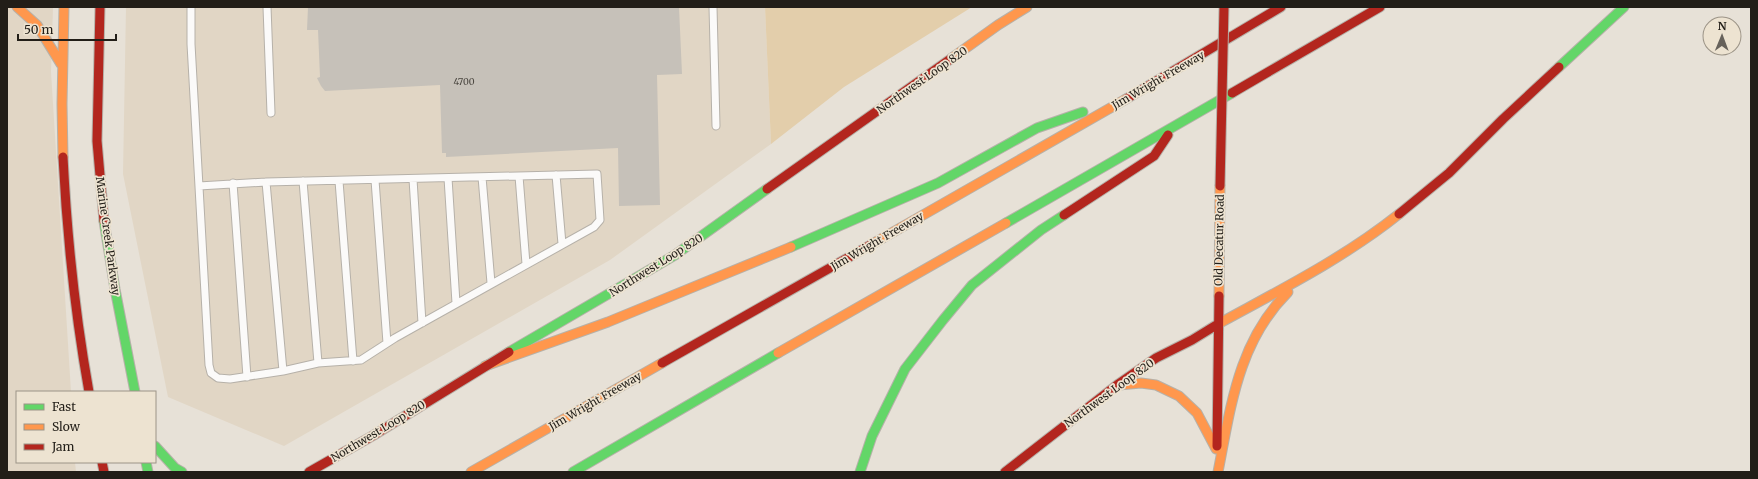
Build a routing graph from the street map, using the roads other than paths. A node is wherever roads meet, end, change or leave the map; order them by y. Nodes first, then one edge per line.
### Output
1 (17, 7) edge
2 (64, 7) edge
3 (100, 7) edge
4 (191, 7) edge
5 (268, 7) edge
6 (713, 7) edge
7 (1027, 7) edge
8 (1224, 7) edge
9 (1281, 7) edge
10 (1380, 7) edge
11 (1624, 7) edge
12 (61, 64) junction
13 (1131, 96) junction
14 (272, 113) dead end
15 (716, 126) dead end
16 (1173, 128) junction
17 (556, 175) junction
18 (519, 176) junction
19 (482, 177) junction
20 (448, 178) junction
21 (413, 179) junction
22 (339, 180) junction
23 (375, 180) junction
24 (303, 181) junction
25 (266, 182) junction
26 (233, 183) junction
27 (199, 186) junction
28 (562, 244) junction
29 (526, 264) junction
30 (1297, 281) junction
31 (491, 283) junction
32 (456, 303) junction
33 (422, 323) junction
34 (1218, 324) junction
35 (386, 343) junction
36 (353, 361) junction
37 (318, 363) junction
38 (485, 366) junction
39 (284, 371) junction
40 (247, 376) junction
41 (1117, 385) junction
42 (89, 391) edge
43 (135, 391) edge
44 (156, 447) edge
45 (1216, 450) junction
46 (182, 472) edge
47 (309, 472) edge
48 (471, 472) edge
49 (573, 472) edge
50 (860, 472) edge
51 (1005, 472) edge
52 (1214, 472) edge
53 (1218, 472) edge

1 - 12 main road
2 - 12 main road
3 - 43 main road, Marine Creek Parkway
4 - 27 lane
5 - 14 lane
6 - 15 lane
7 - 38 main road, Northwest Loop 820
8 - 34 main road, Old Decatur Road, bridge
9 - 13 main road, Jim Wright Freeway
10 - 16 main road
11 - 30 main road
12 - 42 main road
13 - 38 main road
13 - 48 main road, Jim Wright Freeway
16 - 49 main road
16 - 50 main road
17 - 18 lane
17 - 28 lane
17 - 28 lane
18 - 19 lane
18 - 29 lane
19 - 20 lane
19 - 31 lane
20 - 21 lane
20 - 32 lane
21 - 23 lane
21 - 33 lane
22 - 23 lane
22 - 24 lane
22 - 36 lane
23 - 35 lane
24 - 25 lane
24 - 37 lane
25 - 26 lane
25 - 39 lane
26 - 27 lane
26 - 40 lane
27 - 40 lane
28 - 29 lane
29 - 31 lane
30 - 34 main road, Northwest Loop 820
30 - 53 main road
31 - 32 lane
32 - 33 lane
33 - 35 lane
34 - 41 main road, Northwest Loop 820
34 - 45 main road, Old Decatur Road
35 - 36 lane
36 - 37 lane
37 - 39 lane
38 - 47 main road, Northwest Loop 820
39 - 40 lane
41 - 45 main road
41 - 51 main road, Northwest Loop 820
44 - 46 main road
45 - 52 main road, Old Decatur Road

